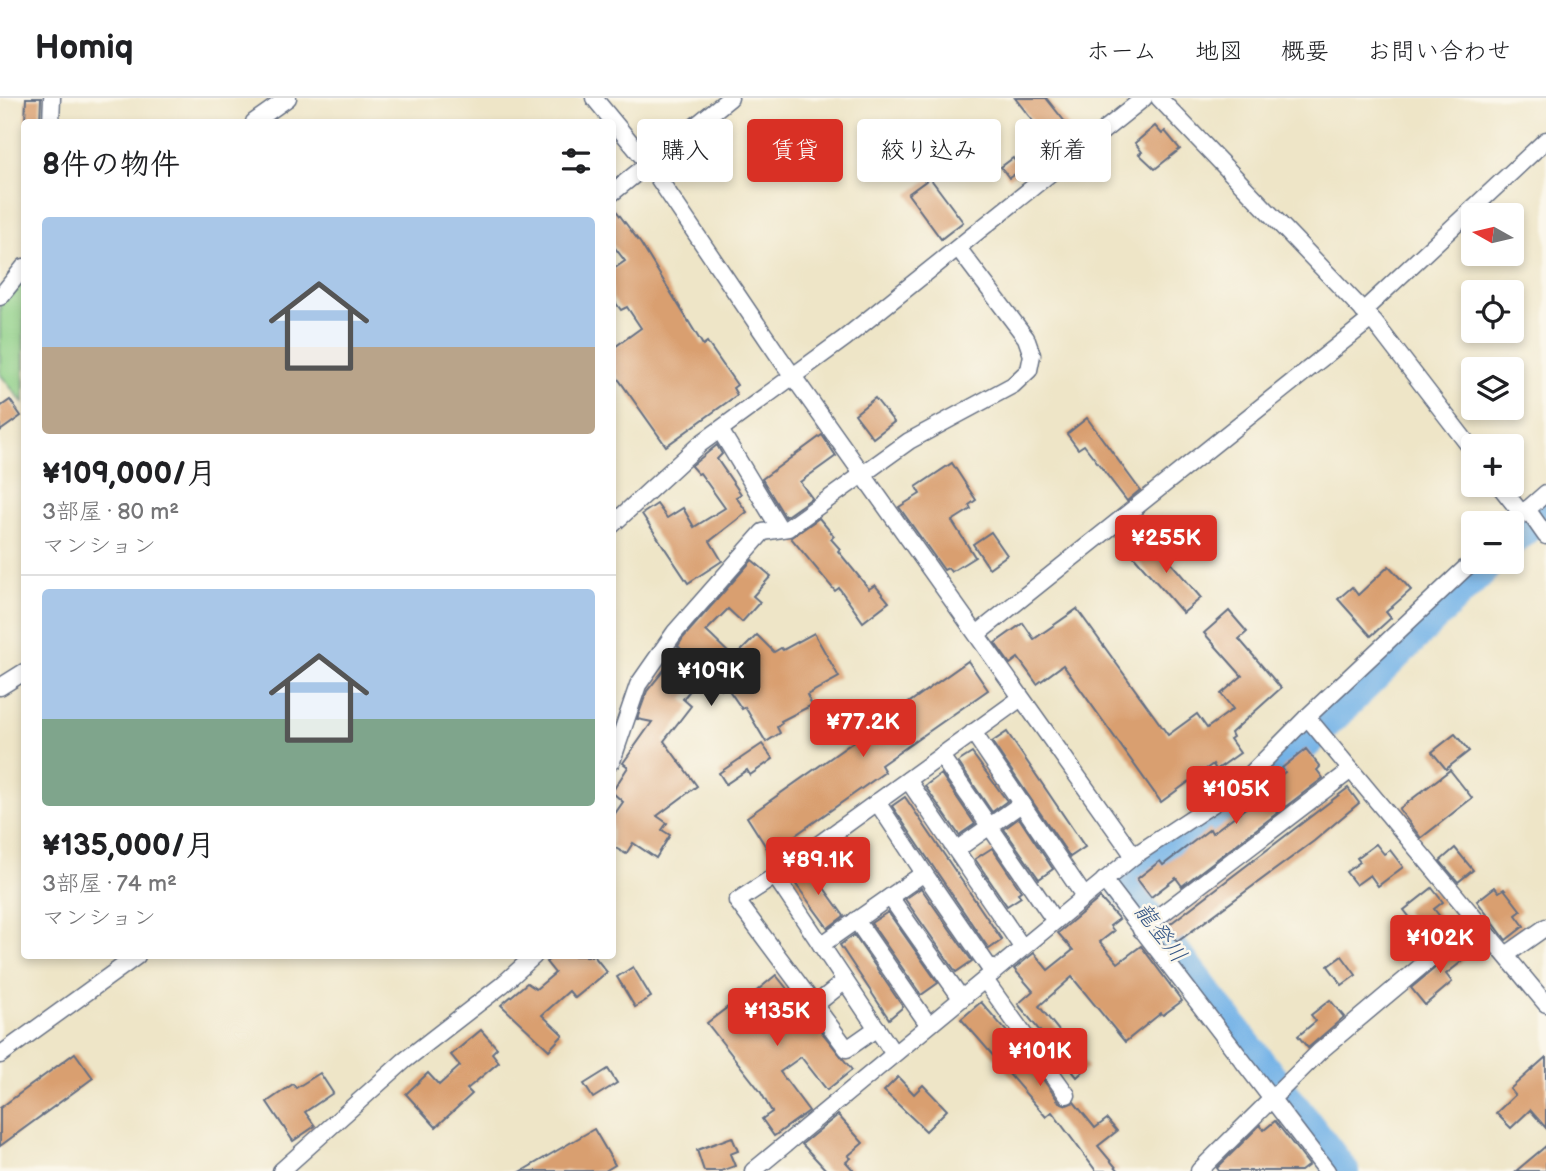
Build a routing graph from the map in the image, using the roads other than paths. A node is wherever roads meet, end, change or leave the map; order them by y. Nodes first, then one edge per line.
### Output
1 (52, 98) edge
2 (288, 98) edge
3 (594, 98) edge
4 (730, 98) edge
5 (1144, 98) edge
6 (1159, 98) edge
7 (51, 119) edge
8 (258, 119) edge
9 (611, 119) edge
10 (705, 119) edge
11 (616, 125) edge
12 (1546, 140) edge
13 (637, 150) edge
14 (637, 175) edge
15 (661, 182) edge
16 (616, 190) edge
17 (958, 248) junction
18 (21, 271) edge
19 (0, 297) edge
20 (1367, 315) junction
21 (794, 377) junction
22 (720, 430) junction
23 (1461, 435) edge
24 (863, 473) junction
25 (1546, 493) edge
26 (1524, 512) edge
27 (1524, 518) edge
28 (616, 521) edge
29 (780, 529) junction
30 (1546, 536) edge
31 (1461, 572) edge
32 (977, 634) junction
33 (21, 675) edge
34 (0, 687) edge
35 (1021, 698) junction
36 (1307, 717) junction
37 (973, 732) junction
38 (616, 733) edge
39 (941, 756) junction
40 (1350, 770) junction
41 (908, 780) junction
42 (877, 802) junction
43 (1021, 804) junction
44 (991, 827) junction
45 (956, 850) junction
46 (1133, 856) junction
47 (924, 873) junction
48 (775, 876) junction
49 (1104, 880) junction
50 (890, 897) junction
51 (1084, 897) junction
52 (856, 920) junction
53 (1055, 921) junction
54 (1475, 921) junction
55 (1546, 927) edge
56 (1141, 930) junction
57 (821, 945) junction
58 (1022, 947) junction
59 (1506, 956) junction
60 (133, 959) edge
61 (531, 959) edge
62 (989, 977) junction
63 (845, 981) junction
64 (961, 998) junction
65 (1546, 1004) edge
66 (815, 1005) junction
67 (928, 1024) junction
68 (877, 1028) junction
69 (894, 1054) junction
70 (0, 1055) edge
71 (1067, 1095) dead end
72 (1272, 1100) junction
73 (281, 1171) edge
74 (753, 1171) edge
75 (1199, 1171) edge
76 (1327, 1171) edge

1 - 7 street
2 - 8 street
3 - 9 street
4 - 10 street
5 - 17 street
6 - 20 street
11 - 13 street
12 - 20 street
14 - 16 street
15 - 21 street
17 - 21 street
17 - 24 street
18 - 19 street
20 - 23 street
20 - 32 street
21 - 22 street
21 - 24 street
22 - 28 street
22 - 29 street
24 - 29 street
24 - 32 street
25 - 26 street
27 - 30 street
29 - 38 street
31 - 36 street
32 - 35 street
33 - 34 street
35 - 37 street
35 - 46 street
36 - 40 street
36 - 46 street
37 - 39 street
37 - 43 street
39 - 41 street
39 - 44 street
40 - 54 street
40 - 56 street
41 - 42 street
41 - 45 street
42 - 47 street
42 - 48 street
43 - 44 street
43 - 51 street
44 - 45 street
44 - 53 street
45 - 58 street
46 - 49 street
47 - 50 street
47 - 62 street
48 - 57 street
48 - 66 street
49 - 51 street
49 - 56 street
50 - 52 street
50 - 64 street
51 - 53 street
52 - 57 street
52 - 67 street
53 - 58 street
54 - 59 street
54 - 72 street
55 - 59 street
56 - 72 street
57 - 63 street
58 - 62 street
59 - 65 street
60 - 70 street
61 - 73 street
62 - 64 street
62 - 71 street
63 - 66 street
63 - 68 street
64 - 67 street
66 - 68 street
67 - 69 street
68 - 69 street
69 - 74 street
72 - 75 street
72 - 76 street

